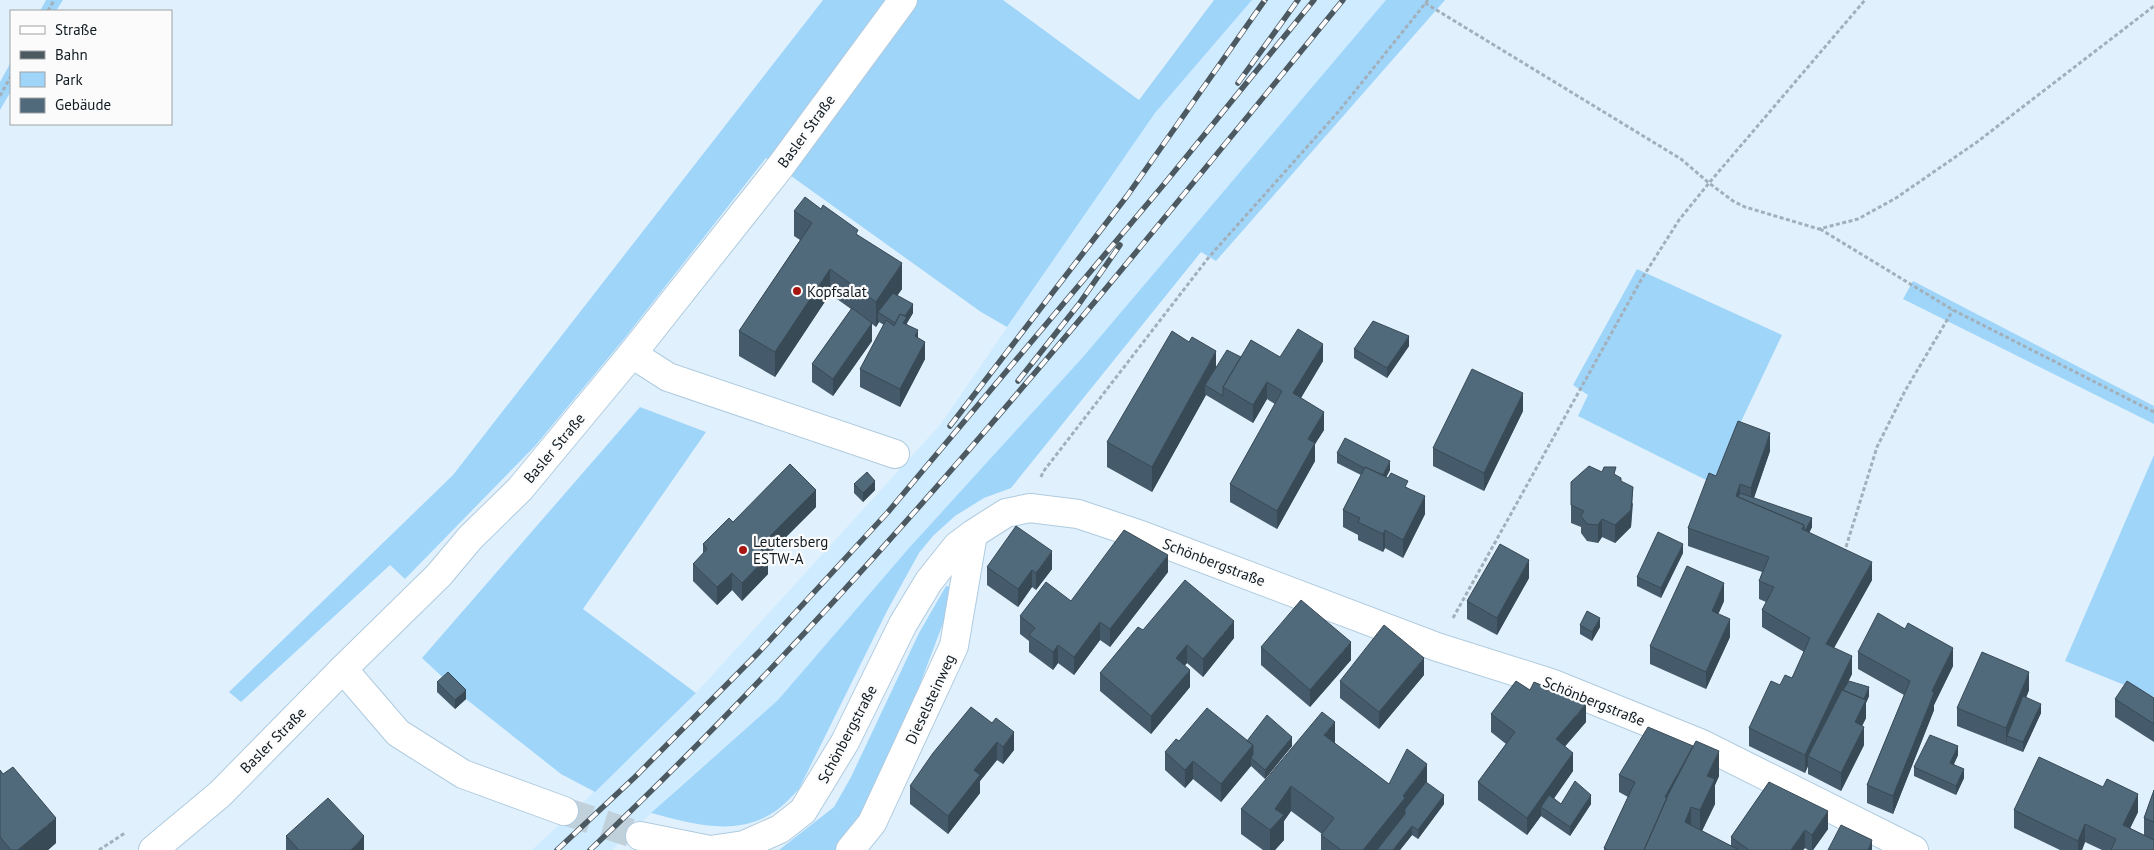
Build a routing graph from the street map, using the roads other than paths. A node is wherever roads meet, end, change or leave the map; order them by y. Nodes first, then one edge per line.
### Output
1 (903, 0) edge
2 (632, 354) junction
3 (895, 454) dead end
4 (973, 534) junction
5 (343, 669) junction
6 (564, 811) tunnel mouth
7 (640, 836) tunnel mouth
8 (153, 850) edge
9 (850, 850) edge
10 (1914, 850) edge

1 - 2 street, Basler Straße
2 - 3 street
2 - 5 street, Basler Straße
4 - 7 street, Schönbergstraße
4 - 9 street, Dieselsteinweg
4 - 10 street, Schönbergstraße
5 - 6 street
5 - 8 street, Basler Straße

